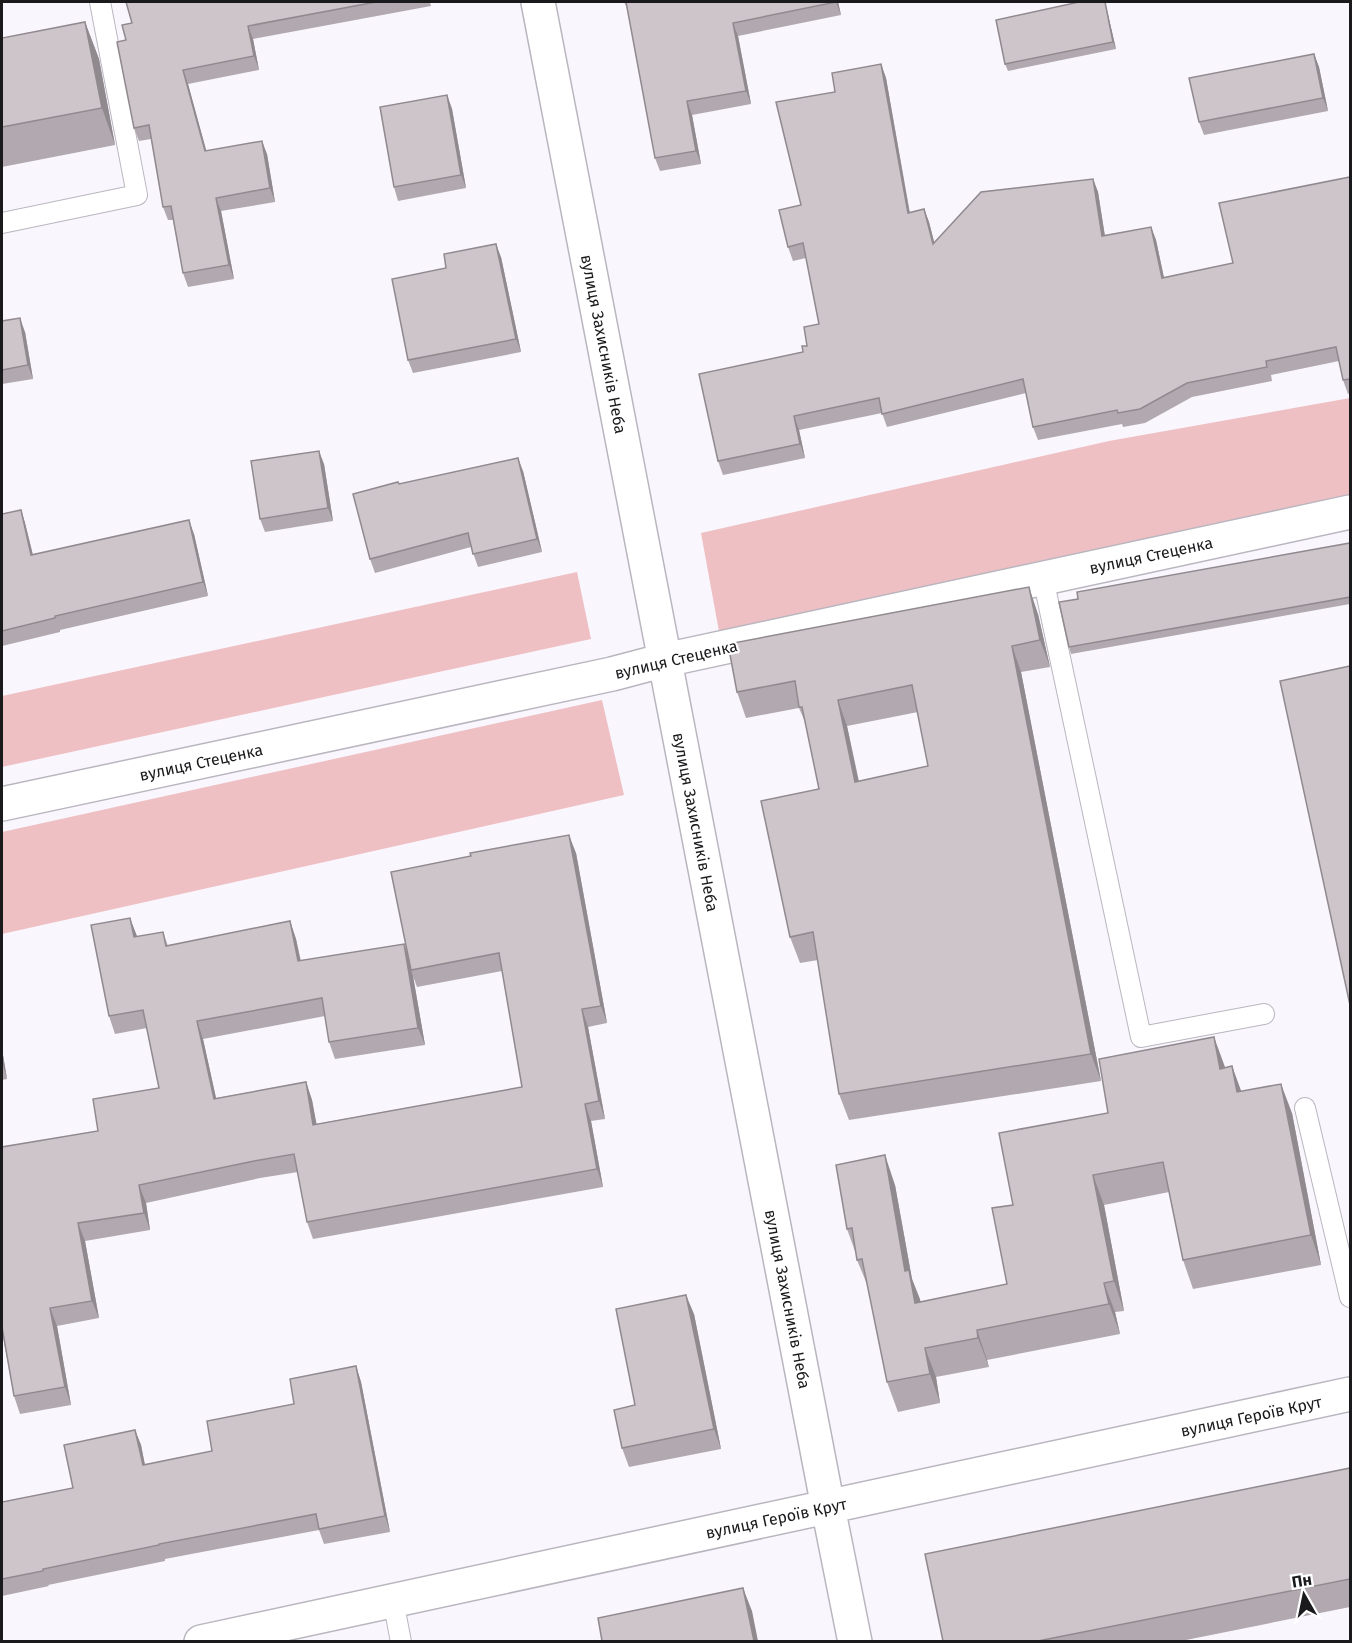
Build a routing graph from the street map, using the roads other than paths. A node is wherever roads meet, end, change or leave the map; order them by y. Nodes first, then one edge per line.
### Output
1 (99, 2) edge
2 (538, 2) edge
3 (2, 223) edge
4 (1350, 512) edge
5 (1043, 578) junction
6 (665, 660) junction
7 (2, 804) edge
8 (1264, 1014) dead end
9 (1305, 1108) dead end
10 (1350, 1297) edge
11 (1350, 1394) edge
12 (828, 1508) junction
13 (393, 1600) junction
14 (201, 1641) edge
15 (401, 1641) edge
16 (855, 1641) edge

1 - 3 lane
2 - 6 street, вулиця Захисників Неба
4 - 5 street, вулиця Стеценка
5 - 6 street, вулиця Стеценка
5 - 8 lane
6 - 7 street, вулиця Стеценка
6 - 12 street, вулиця Захисників Неба
9 - 10 lane
11 - 12 street, вулиця Героїв Крут
12 - 13 street, вулиця Героїв Крут
12 - 16 street, вулиця Захисників Неба
13 - 14 street, вулиця Героїв Крут
13 - 15 lane

